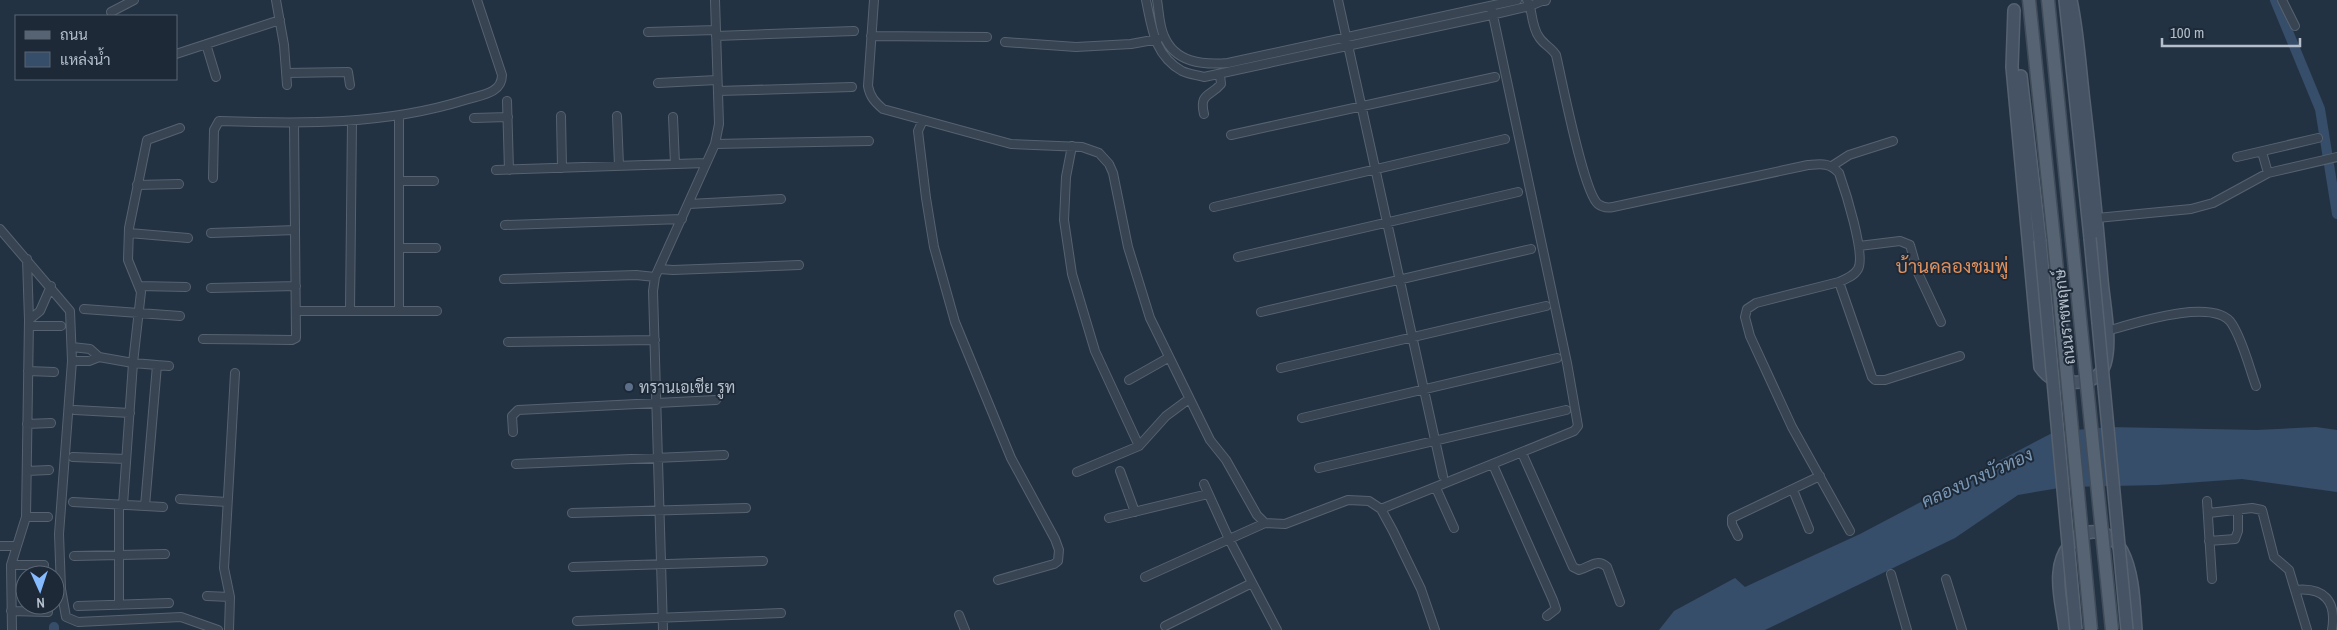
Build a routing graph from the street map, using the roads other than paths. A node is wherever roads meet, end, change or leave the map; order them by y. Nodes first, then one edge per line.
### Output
1 (134, 0) edge
2 (276, 0) edge
3 (477, 0) edge
4 (481, 0) edge
5 (715, 0) edge
6 (874, 0) edge
7 (1146, 0) edge
8 (1157, 0) edge
9 (1338, 0) edge
10 (1517, 0) edge
11 (1542, 0) edge
12 (2030, 0) edge
13 (2048, 0) edge
14 (2064, 0) edge
15 (2071, 0) edge
16 (2282, 0) edge
17 (1529, 3) edge
18 (2013, 5) edge
19 (1490, 6) junction
20 (481, 9) junction
21 (111, 12) dead end
22 (1491, 15) junction
23 (280, 20) junction
24 (2295, 26) dead end
25 (854, 31) dead end
26 (648, 32) dead end
27 (716, 33) junction
28 (871, 36) junction
29 (1164, 36) junction
30 (1346, 36) junction
31 (987, 38) dead end
32 (1005, 42) dead end
33 (1154, 42) junction
34 (206, 44) junction
35 (1349, 47) junction
36 (178, 53) edge
37 (286, 73) junction
38 (1220, 75) junction
39 (216, 77) dead end
40 (1495, 77) dead end
41 (718, 80) junction
42 (658, 83) dead end
43 (287, 85) dead end
44 (350, 85) dead end
45 (852, 87) dead end
46 (718, 91) junction
47 (507, 101) dead end
48 (1362, 106) junction
49 (1204, 114) dead end
50 (399, 116) junction
51 (561, 116) dead end
52 (617, 116) dead end
53 (508, 117) junction
54 (673, 117) dead end
55 (474, 118) dead end
56 (923, 120) junction
57 (352, 121) junction
58 (294, 123) junction
59 (180, 128) dead end
60 (1231, 135) dead end
61 (2318, 138) dead end
62 (1505, 139) dead end
63 (869, 140) dead end
64 (1893, 142) dead end
65 (715, 144) junction
66 (1072, 146) junction
67 (2262, 152) junction
68 (2237, 157) dead end
69 (2337, 157) edge
70 (706, 163) junction
71 (675, 164) junction
72 (619, 166) junction
73 (1832, 166) junction
74 (562, 168) junction
75 (496, 170) dead end
76 (509, 170) junction
77 (1375, 170) junction
78 (2268, 173) junction
79 (213, 178) dead end
80 (399, 181) junction
81 (434, 181) dead end
82 (179, 184) dead end
83 (137, 185) junction
84 (1518, 192) dead end
85 (781, 199) dead end
86 (689, 204) junction
87 (1214, 207) dead end
88 (2097, 218) junction
89 (682, 219) junction
90 (1386, 222) junction
91 (505, 225) dead end
92 (0, 229) edge
93 (295, 230) junction
94 (211, 232) dead end
95 (129, 233) junction
96 (188, 238) dead end
97 (1859, 246) junction
98 (400, 248) junction
99 (436, 248) dead end
100 (1531, 249) dead end
101 (1238, 257) dead end
102 (27, 259) junction
103 (799, 265) dead end
104 (659, 268) junction
105 (655, 277) junction
106 (504, 279) dead end
107 (1399, 280) junction
108 (1839, 282) junction
109 (51, 286) junction
110 (139, 286) junction
111 (296, 286) junction
112 (186, 287) dead end
113 (211, 288) dead end
114 (1546, 306) dead end
115 (84, 310) dead end
116 (296, 311) junction
117 (350, 311) junction
118 (399, 311) junction
119 (437, 311) dead end
120 (140, 312) junction
121 (1261, 312) dead end
122 (180, 316) dead end
123 (1941, 322) dead end
124 (29, 323) junction
125 (61, 326) dead end
126 (2106, 331) junction
127 (1412, 338) junction
128 (203, 339) dead end
129 (655, 340) junction
130 (508, 342) dead end
131 (72, 347) junction
132 (1960, 356) dead end
133 (99, 357) junction
134 (1168, 358) junction
135 (1557, 358) dead end
136 (72, 361) junction
137 (133, 363) junction
138 (156, 365) junction
139 (169, 366) dead end
140 (1281, 368) dead end
141 (28, 370) junction
142 (54, 372) dead end
143 (235, 373) dead end
144 (1129, 380) dead end
145 (2256, 386) dead end
146 (1424, 389) junction
147 (1189, 399) junction
148 (716, 400) dead end
149 (656, 402) junction
150 (75, 410) dead end
151 (1566, 410) dead end
152 (130, 413) junction
153 (1302, 418) dead end
154 (51, 423) dead end
155 (27, 424) junction
156 (513, 432) dead end
157 (1434, 441) junction
158 (1139, 446) junction
159 (1522, 453) junction
160 (724, 455) dead end
161 (73, 457) dead end
162 (658, 458) junction
163 (126, 459) junction
164 (516, 464) dead end
165 (1493, 465) junction
166 (1319, 468) dead end
167 (49, 470) dead end
168 (1120, 470) dead end
169 (27, 471) junction
170 (1077, 472) dead end
171 (1443, 476) dead end
172 (1820, 476) junction
173 (1204, 484) dead end
174 (1436, 488) junction
175 (1793, 490) junction
176 (1208, 494) junction
177 (180, 499) dead end
178 (2207, 501) dead end
179 (73, 502) dead end
180 (227, 502) junction
181 (121, 505) junction
182 (145, 506) junction
183 (163, 508) dead end
184 (746, 508) dead end
185 (1381, 509) junction
186 (2238, 510) junction
187 (659, 511) junction
188 (1135, 512) junction
189 (572, 513) dead end
190 (2209, 513) junction
191 (48, 516) dead end
192 (26, 517) junction
193 (1109, 518) dead end
194 (1265, 523) junction
195 (1454, 528) dead end
196 (1809, 529) dead end
197 (1850, 531) dead end
198 (1738, 536) dead end
199 (1229, 539) junction
200 (2209, 541) junction
201 (0, 546) edge
202 (17, 546) junction
203 (165, 554) dead end
204 (119, 555) junction
205 (74, 556) dead end
206 (763, 561) dead end
207 (661, 564) junction
208 (11, 565) junction
209 (15, 565) edge
210 (573, 566) dead end
211 (1891, 574) dead end
212 (1145, 576) dead end
213 (2212, 579) dead end
214 (998, 580) dead end
215 (1946, 580) dead end
216 (1252, 583) junction
217 (2295, 590) junction
218 (207, 596) dead end
219 (230, 597) junction
220 (1620, 602) dead end
221 (170, 603) dead end
222 (119, 605) junction
223 (78, 606) dead end
224 (11, 611) junction
225 (15, 611) edge
226 (780, 613) dead end
227 (959, 615) dead end
228 (1546, 616) dead end
229 (662, 618) junction
230 (577, 621) dead end
231 (1164, 626) dead end
232 (12, 630) edge
233 (218, 630) edge
234 (229, 630) edge
235 (662, 630) edge
236 (965, 630) edge
237 (1277, 630) edge
238 (1435, 630) edge
239 (1907, 630) edge
240 (1962, 630) edge
241 (2065, 630) edge
242 (2076, 630) edge
243 (2092, 630) edge
244 (2112, 630) edge
245 (2127, 630) edge
246 (2136, 630) edge
247 (2307, 630) edge
248 (2332, 630) edge

1 - 21 street
2 - 23 street
3 - 20 street
4 - 20 street
5 - 27 street
6 - 28 street
7 - 33 street
8 - 29 street
9 - 30 street
10 - 19 street
11 - 17 street
12 - 243 main road, ถนนราชพฤกษ์, bridge
13 - 244 main road, ถนนราชพฤกษ์, bridge
14 - 245 main road, ถนนราชพฤกษ์, bridge
15 - 88 main road
16 - 24 street
17 - 22 street
17 - 73 street
18 - 126 main road
18 - 242 main road, ถนนราชพฤกษ์, bridge
19 - 22 street
19 - 30 street
20 - 50 street
22 - 35 street
22 - 159 street
23 - 34 street
23 - 37 street
25 - 27 street
26 - 27 street
27 - 41 street
28 - 31 street
28 - 56 street
29 - 30 street
29 - 33 street
30 - 35 street
32 - 33 street
33 - 38 street
34 - 36 street
34 - 39 street
35 - 38 street
35 - 48 street
37 - 43 street
37 - 44 street
38 - 49 street
40 - 48 street
41 - 42 street
41 - 46 street
45 - 46 street
46 - 65 street
47 - 53 street
48 - 60 street
48 - 77 street
50 - 57 street
50 - 80 street
51 - 74 street
52 - 72 street
53 - 55 street
53 - 76 street
54 - 71 street
56 - 66 street
56 - 214 street
57 - 58 street
57 - 117 street
58 - 79 street
58 - 93 street
59 - 83 street
61 - 67 street
62 - 77 street
63 - 65 street
64 - 73 street
65 - 70 street
66 - 134 street
66 - 158 street
67 - 68 street
67 - 78 street
69 - 78 street
70 - 71 street
70 - 86 street
71 - 72 street
72 - 74 street
73 - 97 street
74 - 76 street
75 - 76 street
77 - 87 street
77 - 90 street
78 - 88 street
80 - 81 street
80 - 98 street
82 - 83 street
83 - 95 street
84 - 90 street
85 - 86 street
86 - 89 street
88 - 126 main road
89 - 91 street
89 - 104 street
90 - 101 street
90 - 107 street
92 - 102 street
93 - 94 street
93 - 111 street
95 - 96 street
95 - 110 street
97 - 108 street
97 - 123 street
98 - 99 street
98 - 118 street
100 - 107 street
102 - 109 street
102 - 124 street
103 - 104 street
104 - 105 street
105 - 106 street
105 - 129 street
107 - 121 street
107 - 127 street
108 - 132 street
108 - 172 street
109 - 124 street
109 - 131 street
110 - 112 street
110 - 120 street
111 - 113 street
111 - 116 street
114 - 127 street
115 - 120 street
116 - 117 street
116 - 128 street
117 - 118 street
118 - 119 street
120 - 122 street
120 - 137 street
124 - 125 street
124 - 141 street
126 - 145 street
127 - 140 street
127 - 146 street
129 - 130 street
129 - 149 street
131 - 133 street
131 - 136 street
133 - 136 street
133 - 137 street
134 - 144 street
134 - 147 street
135 - 146 street
136 - 233 street
137 - 138 street
137 - 152 street
138 - 139 street
138 - 182 street
141 - 142 street
141 - 155 street
143 - 180 street
146 - 153 street
146 - 157 street
147 - 158 street
147 - 194 street
148 - 149 street
149 - 156 street
149 - 162 street
150 - 152 street
151 - 157 street
152 - 163 street
154 - 155 street
155 - 169 street
157 - 166 street
157 - 171 street
158 - 170 street
159 - 165 street
159 - 220 street
160 - 162 street
161 - 163 street
162 - 164 street
162 - 187 street
163 - 181 street
165 - 174 street
165 - 228 street
167 - 169 street
168 - 188 street
169 - 192 street
172 - 175 street
172 - 197 street
173 - 176 street
174 - 185 street
174 - 195 street
175 - 196 street
175 - 198 street
176 - 188 street
176 - 199 street
177 - 180 street
178 - 190 street
179 - 181 street
180 - 219 street
181 - 182 street
181 - 204 street
182 - 183 street
184 - 187 street
185 - 194 street
185 - 238 street
186 - 190 street
186 - 200 street
186 - 217 street
187 - 189 street
187 - 207 street
188 - 193 street
190 - 200 street
191 - 192 street
192 - 202 street
194 - 199 street
199 - 212 street
199 - 216 street
200 - 213 street
201 - 202 street
202 - 208 street
203 - 204 street
204 - 205 street
204 - 222 street
206 - 207 street
207 - 210 street
207 - 229 street
208 - 209 street
208 - 224 street
211 - 239 street
215 - 240 street
216 - 231 street
216 - 237 street
217 - 247 street
217 - 248 street
218 - 219 street
219 - 234 street
221 - 222 street
222 - 223 street
224 - 225 street
224 - 232 street
226 - 229 street
227 - 236 street
229 - 230 street
229 - 235 street
241 - 246 main road

